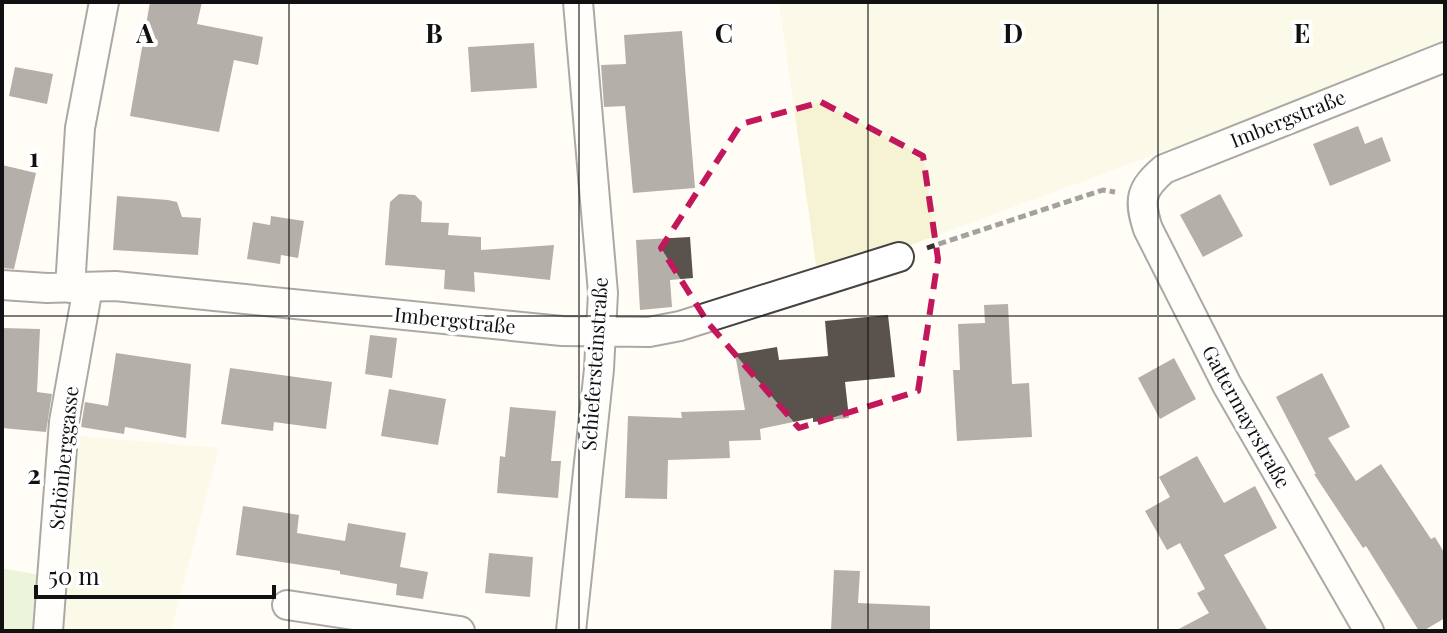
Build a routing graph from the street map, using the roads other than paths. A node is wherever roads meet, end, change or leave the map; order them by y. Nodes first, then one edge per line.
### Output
1 (104, 2) edge
2 (578, 2) edge
3 (1445, 57) edge
4 (1142, 195) joint
5 (899, 257) road end
6 (2, 285) edge
7 (79, 287) junction
8 (601, 332) junction
9 (287, 605) dead end
10 (48, 631) edge
11 (460, 631) edge
12 (571, 631) edge
13 (1369, 631) edge

1 - 7 street, Schönberggasse
2 - 8 street, Schiefersteinstraße
3 - 4 street, Imbergstraße
4 - 13 street, Gattermayrstraße
5 - 8 street, Imbergstraße
6 - 7 street, Imbergstraße
7 - 8 street, Imbergstraße
7 - 10 street, Schönberggasse
8 - 12 street, Schiefersteinstraße
9 - 11 street

